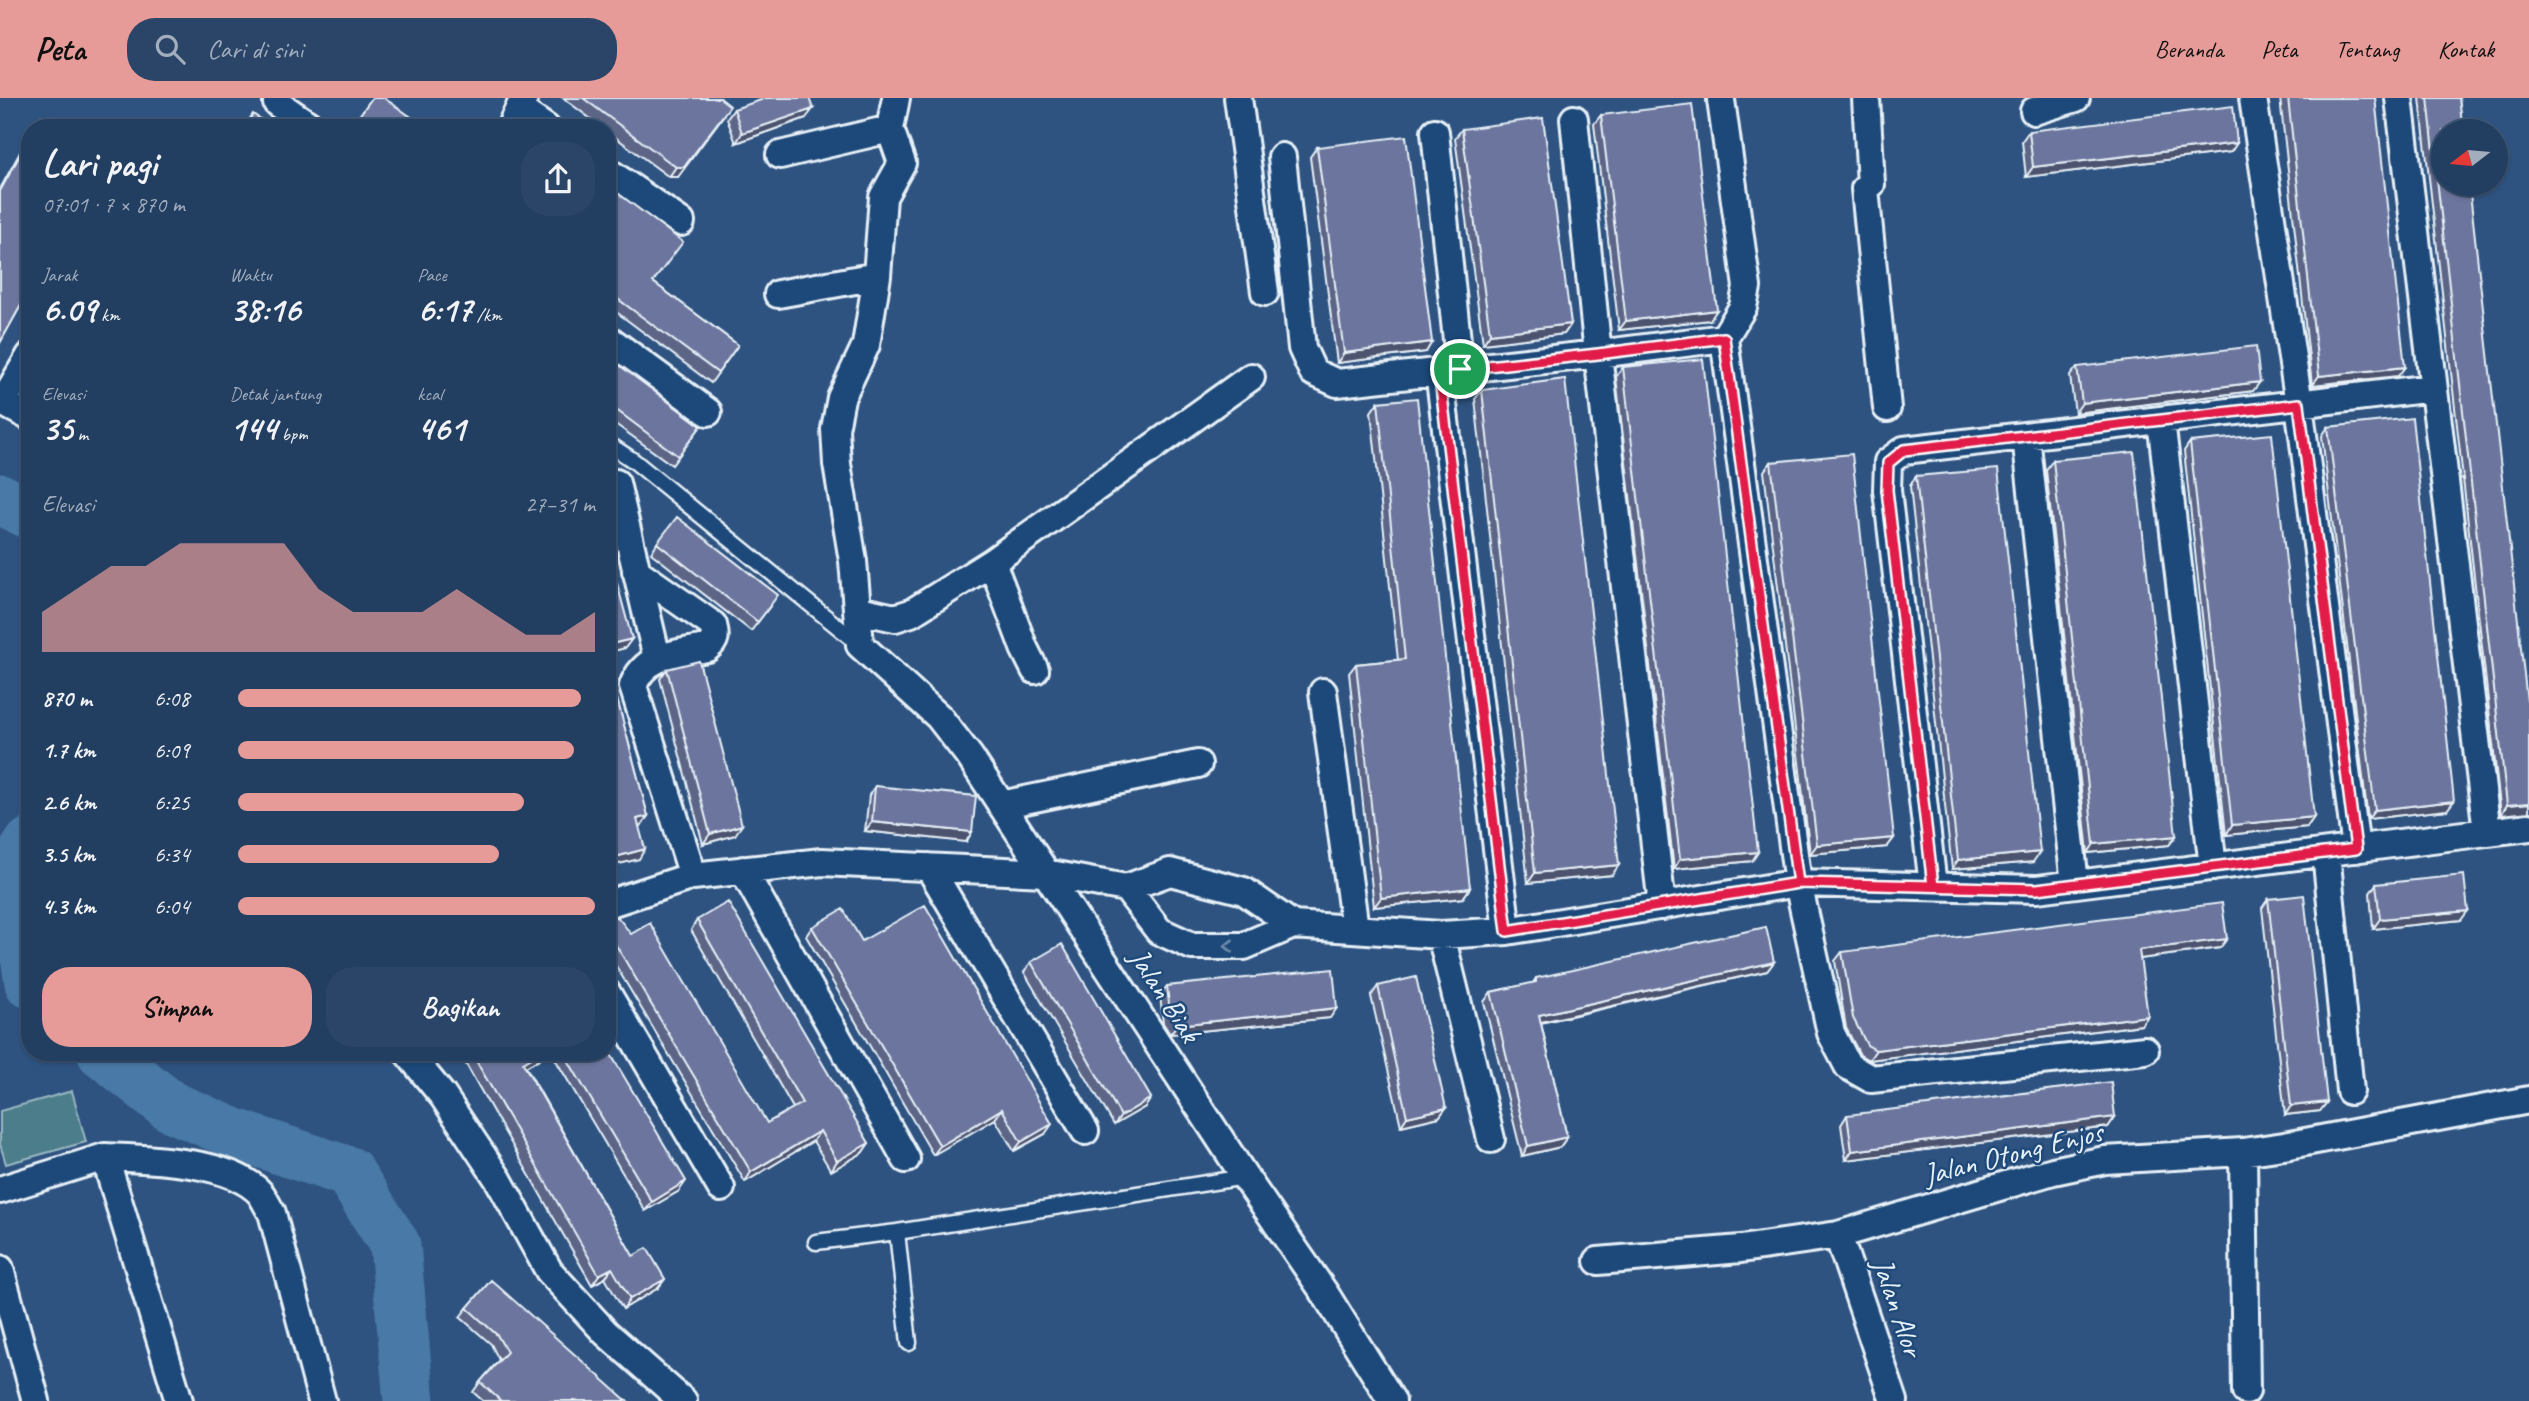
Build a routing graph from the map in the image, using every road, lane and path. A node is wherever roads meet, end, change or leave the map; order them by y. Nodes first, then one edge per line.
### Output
1 (896, 98) edge
2 (1238, 98) edge
3 (1866, 98) edge
4 (2076, 98) edge
5 (2253, 98) edge
6 (2399, 98) edge
7 (1721, 100) dead end
8 (277, 103) dead end
9 (2035, 111) dead end
10 (1574, 118) dead end
11 (300, 119) edge
12 (890, 129) junction
13 (1435, 132) dead end
14 (780, 155) dead end
15 (1282, 157) dead end
16 (616, 177) edge
17 (681, 222) dead end
18 (877, 276) junction
19 (1265, 292) dead end
20 (778, 295) dead end
21 (1724, 338) junction
22 (616, 345) edge
23 (1598, 354) junction
24 (21, 370) edge
25 (1449, 370) junction
26 (1251, 377) dead end
27 (2433, 388) junction
28 (1, 401) edge
29 (2299, 404) junction
30 (1887, 408) dead end
31 (21, 412) edge
32 (708, 412) dead end
33 (2161, 420) junction
34 (2026, 436) junction
35 (616, 449) edge
36 (616, 483) dead end
37 (992, 562) junction
38 (636, 571) junction
39 (859, 610) junction
40 (860, 645) junction
41 (656, 658) junction
42 (1035, 670) dead end
43 (1323, 692) dead end
44 (1198, 764) dead end
45 (1001, 805) junction
46 (2529, 827) edge
47 (2487, 832) junction
48 (2356, 849) junction
49 (2326, 853) junction
50 (929, 867) junction
51 (2213, 867) junction
52 (743, 870) junction
53 (1045, 873) junction
54 (693, 876) junction
55 (1798, 883) junction
56 (2075, 884) junction
57 (1933, 886) junction
58 (1126, 888) junction
59 (616, 901) edge
60 (1662, 906) junction
61 (1293, 925) junction
62 (1355, 929) junction
63 (1507, 931) junction
64 (1441, 935) junction
65 (616, 1008) edge
66 (2144, 1050) dead end
67 (414, 1061) edge
68 (2350, 1091) dead end
69 (2529, 1100) edge
70 (1085, 1130) dead end
71 (1491, 1139) dead end
72 (2243, 1152) junction
73 (105, 1157) junction
74 (906, 1159) dead end
75 (1245, 1177) junction
76 (721, 1188) dead end
77 (0, 1190) edge
78 (897, 1232) junction
79 (1838, 1235) junction
80 (816, 1242) dead end
81 (1598, 1261) dead end
82 (0, 1269) edge
83 (909, 1343) dead end
84 (2246, 1391) dead end
85 (36, 1401) edge
86 (179, 1401) edge
87 (322, 1401) edge
88 (683, 1401) edge
89 (1392, 1401) edge
90 (1894, 1401) edge

1 - 12 street
2 - 19 street
3 - 30 street
4 - 9 street
5 - 29 street
6 - 27 street
7 - 21 street
8 - 11 street
10 - 23 street
12 - 14 street
12 - 18 street
13 - 25 street
15 - 25 street
16 - 17 street
18 - 20 street
18 - 39 street
21 - 23 street
21 - 55 street
22 - 32 street
23 - 25 street
23 - 60 street
24 - 28 street
25 - 63 street
26 - 37 street
27 - 29 street
27 - 47 street
28 - 31 street
29 - 33 street
29 - 48 street
33 - 34 street
33 - 51 street
34 - 56 street
34 - 57 street
35 - 40 lane
36 - 38 street
37 - 39 street
37 - 42 street
38 - 41 street
38 - 41 street
39 - 40 street
40 - 45 street, Jalan Biak
41 - 54 street
43 - 62 street
44 - 45 street
45 - 53 street, Jalan Biak
46 - 47 street
47 - 48 street
48 - 49 street
49 - 51 street
49 - 68 street
50 - 52 street
50 - 53 street
50 - 70 street
51 - 56 street
52 - 54 street
52 - 74 street
53 - 58 street
53 - 75 street, Jalan Biak
54 - 59 street
55 - 57 street
55 - 60 street
55 - 66 street
56 - 57 street
58 - 61 street
61 -> 58 street
60 - 63 street
61 - 62 street
62 - 64 street
63 - 64 street
64 - 71 street
65 - 76 street
67 - 88 street
69 - 72 street, Jalan Otong Enjos
72 - 79 street, Jalan Otong Enjos
72 - 84 street
73 - 77 street
73 - 86 street
73 - 87 street
75 - 78 lane
75 - 89 street, Jalan Biak
78 - 80 lane
78 - 83 lane
79 - 81 street, Jalan Otong Enjos
79 - 90 street, Jalan Alor
82 - 85 street

